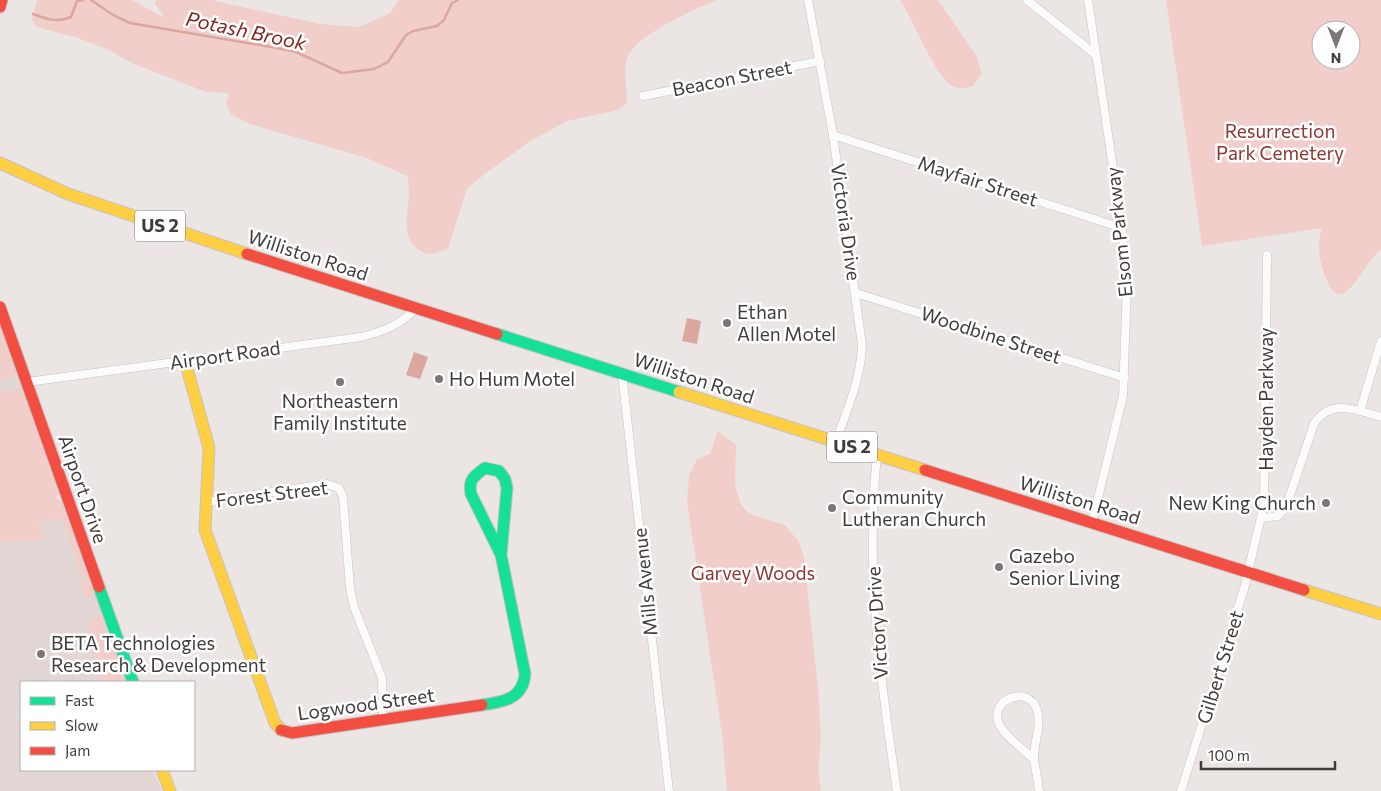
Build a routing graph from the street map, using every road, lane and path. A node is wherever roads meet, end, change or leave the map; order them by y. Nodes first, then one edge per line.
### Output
1 (2, 0) edge
2 (808, 0) edge
3 (1027, 0) edge
4 (1088, 0) edge
5 (0, 7) edge
6 (1096, 55) junction
7 (820, 61) junction
8 (644, 96) dead end
9 (833, 135) junction
10 (0, 163) edge
11 (1122, 228) junction
12 (1267, 256) dead end
13 (856, 293) junction
14 (0, 307) edge
15 (416, 308) junction
16 (1381, 341) edge
17 (185, 361) junction
18 (622, 373) junction
19 (1125, 378) junction
20 (27, 382) junction
21 (1360, 411) junction
22 (1381, 418) edge
23 (836, 442) junction
24 (877, 454) junction
25 (206, 502) junction
26 (1262, 518) junction
27 (1092, 522) junction
28 (501, 556) junction
29 (1249, 572) junction
30 (1381, 614) edge
31 (133, 681) edge
32 (383, 720) junction
33 (1034, 760) junction
34 (162, 771) edge
35 (168, 789) edge
36 (669, 791) edge
37 (896, 791) edge
38 (1039, 791) edge
39 (1181, 791) edge

1 - 5 main road
2 - 7 street, Victoria Drive
3 - 6 street
4 - 6 street, Elsom Parkway
6 - 11 street, Elsom Parkway
7 - 8 street, Beacon Street
7 - 9 street, Victoria Drive
9 - 11 street, Mayfair Street
9 - 13 street, Victoria Drive
10 - 15 main road, Williston Road / US 2
11 - 19 street, Elsom Parkway
12 - 26 street, Hayden Parkway
13 - 19 street, Woodbine Street
13 - 23 street, Victoria Drive
14 - 20 main road, Airport Drive
15 - 17 street, Airport Road
15 - 18 main road, Williston Road / US 2
16 - 21 street
17 - 20 street, Airport Road
17 - 25 main road, Logwood Street
18 - 23 main road, Williston Road / US 2
18 - 36 street, Mills Avenue
19 - 27 street, Elsom Parkway
20 - 31 main road, Airport Drive
21 - 22 street
21 - 26 street
23 - 24 main road, Williston Road / US 2
24 - 27 main road, Williston Road / US 2
24 - 37 street, Victory Drive
25 - 32 main road, Logwood Street
25 - 32 street, Forest Street
26 - 29 street, Hayden Parkway
27 - 29 main road, Williston Road / US 2
28 - 28 main road, Logwood Street
28 - 32 main road, Logwood Street
29 - 30 main road, Williston Road / US 2
29 - 39 street, Gilbert Street
33 - 33 street
33 - 38 street
34 - 35 main road

